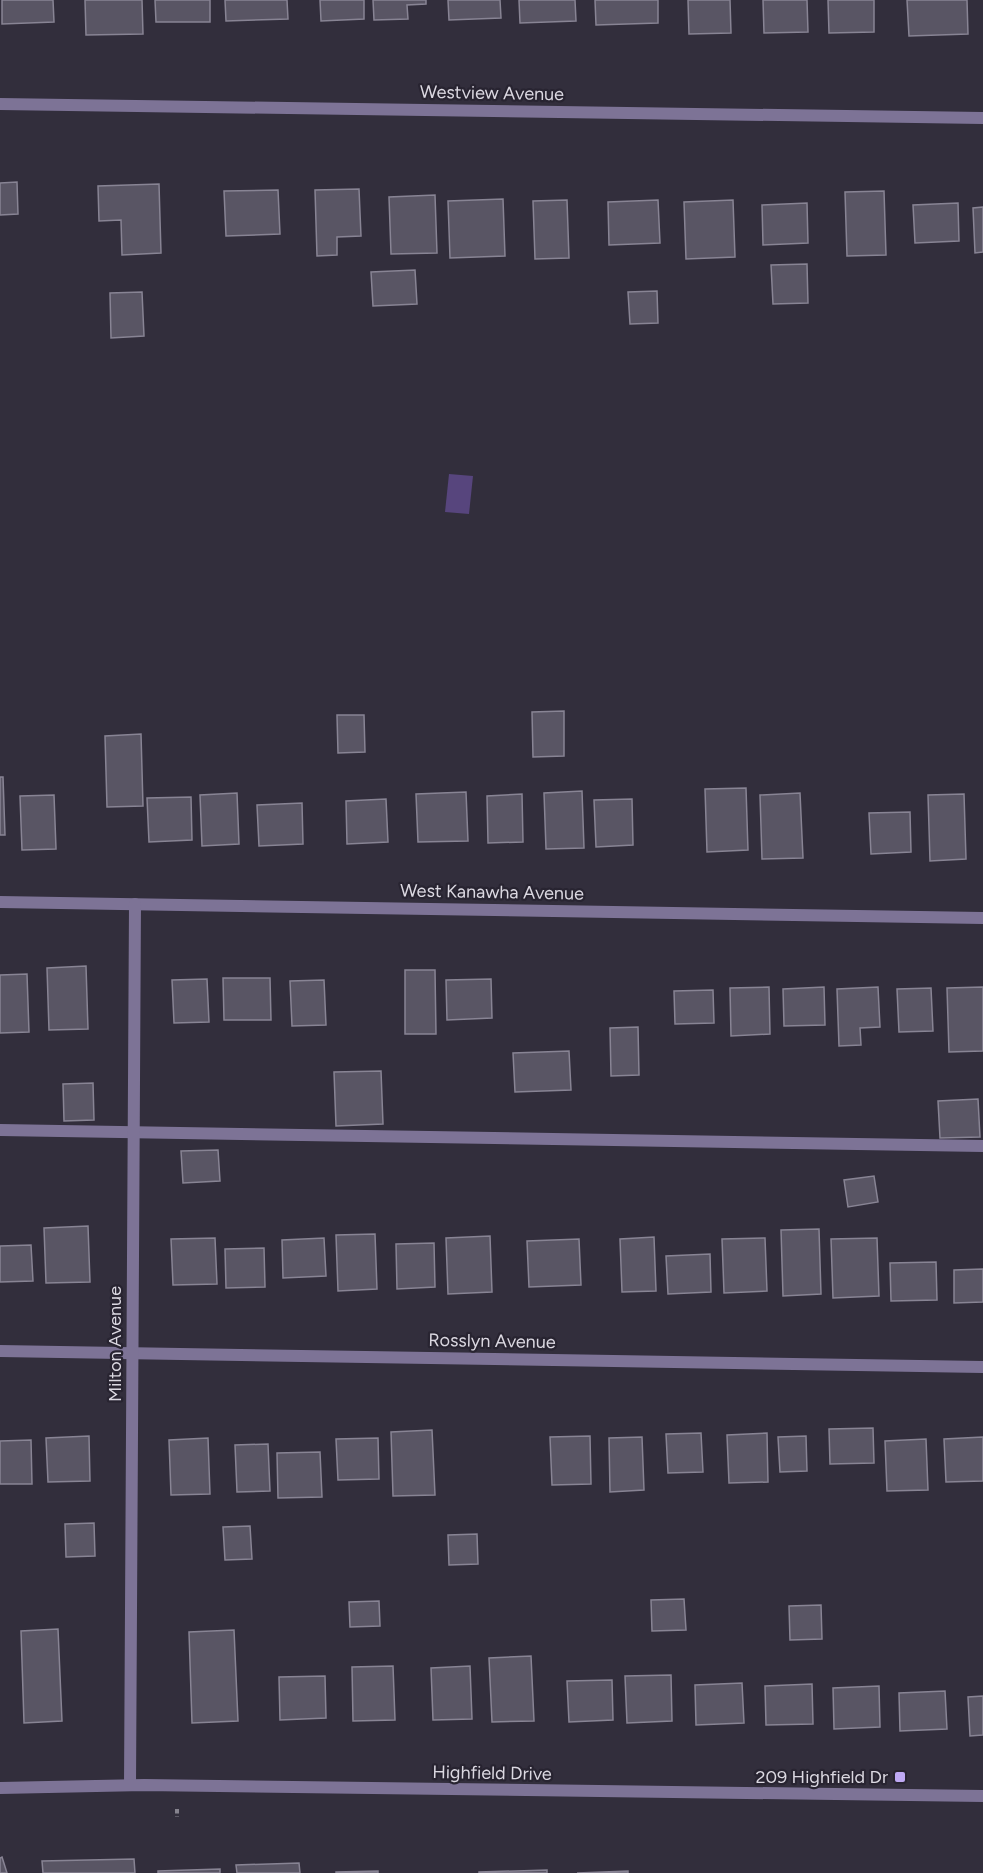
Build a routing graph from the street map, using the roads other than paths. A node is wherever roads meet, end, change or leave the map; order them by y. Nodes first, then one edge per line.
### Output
1 (0, 104) edge
2 (983, 118) edge
3 (0, 902) edge
4 (135, 904) junction
5 (983, 918) edge
6 (0, 1130) edge
7 (134, 1132) junction
8 (983, 1146) edge
9 (0, 1351) edge
10 (133, 1353) junction
11 (983, 1367) edge
12 (130, 1785) junction
13 (0, 1788) edge
14 (983, 1796) edge

1 - 2 street, Westview Avenue
3 - 4 street, West Kanawha Avenue
4 - 5 street, West Kanawha Avenue
4 - 7 street, Milton Avenue
6 - 7 street
7 - 8 street
7 - 10 street, Milton Avenue
9 - 10 street, Rosslyn Avenue
10 - 11 street, Rosslyn Avenue
10 - 12 street, Milton Avenue
12 - 13 street, Highfield Drive
12 - 14 street, Highfield Drive

